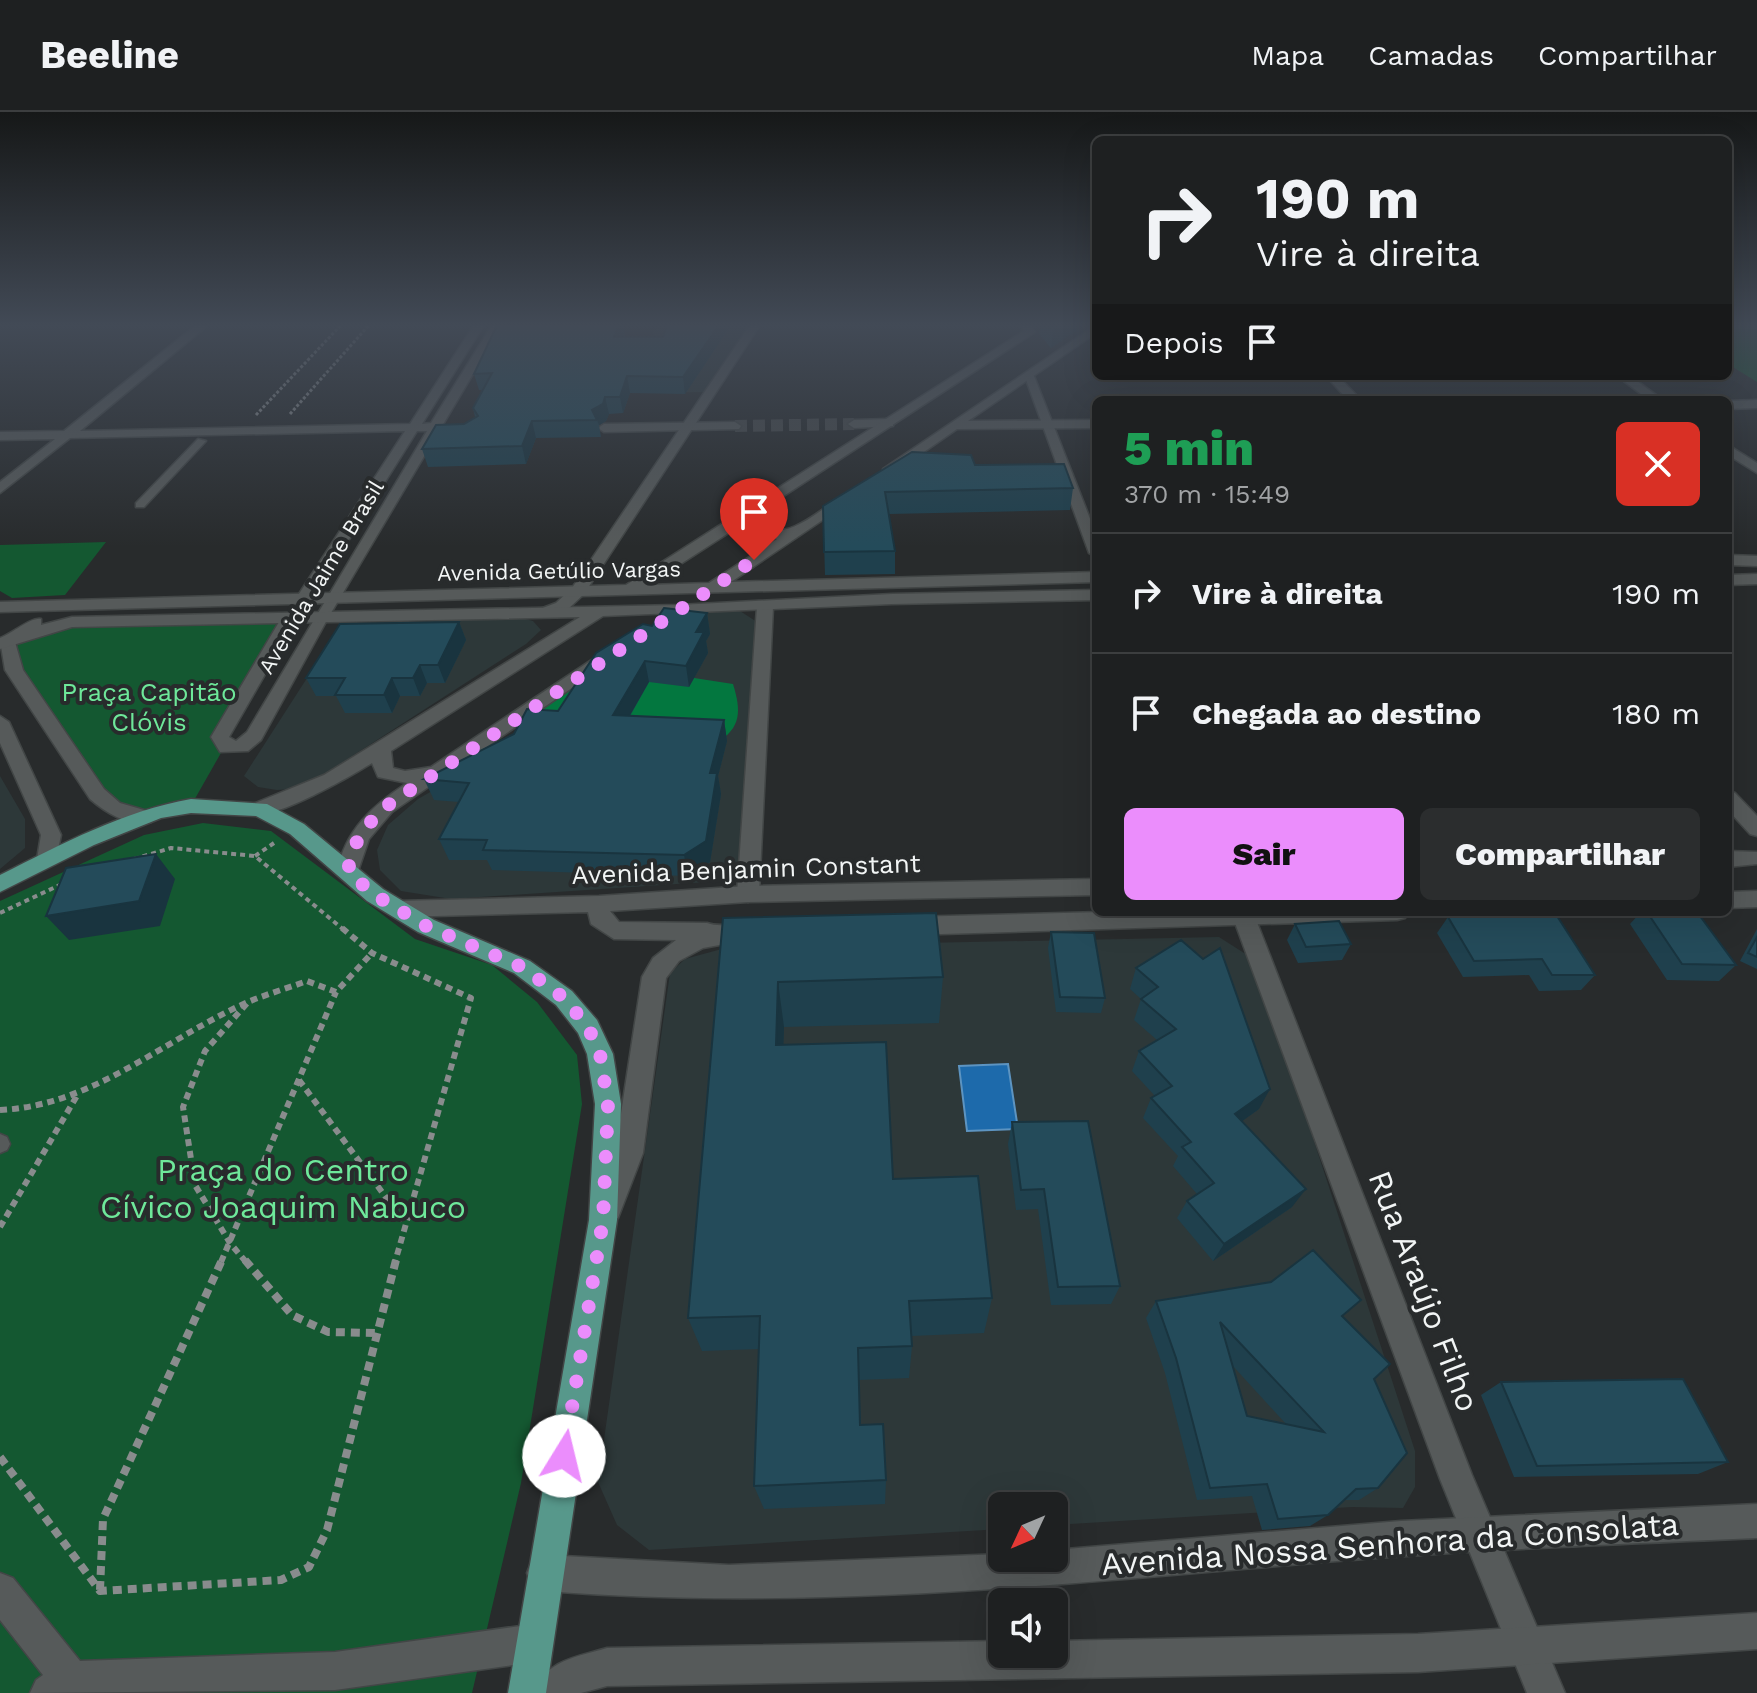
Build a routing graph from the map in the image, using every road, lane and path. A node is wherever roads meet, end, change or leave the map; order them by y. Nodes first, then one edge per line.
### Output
1 (113, 399) edge
2 (272, 399) edge
3 (304, 399) edge
4 (431, 399) edge
5 (456, 399) edge
6 (707, 399) edge
7 (926, 399) edge
8 (994, 399) edge
9 (1037, 399) edge
10 (1757, 404) edge
11 (1732, 405) edge
12 (1732, 411) edge
13 (1757, 411) edge
14 (1092, 417) edge
15 (960, 422) junction
16 (1047, 422) junction
17 (889, 423) junction
18 (854, 424) tunnel mouth
19 (1092, 424) edge
20 (689, 426) junction
21 (735, 426) tunnel mouth
22 (604, 428) dead end
23 (276, 430) junction
24 (242, 431) junction
25 (409, 432) junction
26 (437, 432) junction
27 (70, 434) junction
28 (0, 436) edge
29 (201, 441) junction
30 (57, 443) junction
31 (0, 444) edge
32 (1732, 452) edge
33 (1757, 469) edge
34 (874, 480) edge
35 (0, 489) edge
36 (861, 489) edge
37 (140, 505) dead end
38 (749, 513) junction
39 (797, 531) junction
40 (1092, 542) edge
41 (1732, 560) edge
42 (1757, 561) edge
43 (1092, 577) edge
44 (1757, 579) edge
45 (1732, 580) edge
46 (710, 589) junction
47 (631, 590) junction
48 (578, 591) junction
49 (1092, 595) edge
50 (332, 599) junction
51 (303, 600) junction
52 (0, 607) edge
53 (23, 607) junction
54 (765, 607) junction
55 (679, 610) junction
56 (601, 611) junction
57 (546, 612) junction
58 (290, 617) junction
59 (320, 618) junction
60 (653, 627) edge
61 (27, 633) junction
62 (4, 643) edge
63 (627, 644) edge
64 (0, 722) edge
65 (382, 748) junction
66 (435, 773) junction
67 (1732, 802) edge
68 (260, 809) junction
69 (144, 817) junction
70 (1757, 829) edge
71 (274, 843) dead end
72 (255, 856) junction
73 (48, 859) junction
74 (1732, 859) edge
75 (130, 860) edge
76 (1756, 861) edge
77 (348, 872) junction
78 (76, 878) edge
79 (0, 884) edge
80 (1092, 887) edge
81 (748, 894) junction
82 (1757, 899) edge
83 (1732, 900) edge
84 (599, 904) junction
85 (398, 909) junction
86 (0, 913) edge
87 (1213, 916) edge
88 (1243, 916) edge
89 (878, 927) edge
90 (772, 931) edge
91 (728, 932) junction
92 (372, 953) junction
93 (336, 992) junction
94 (248, 1002) junction
95 (299, 1080) junction
96 (78, 1094) junction
97 (0, 1110) edge
98 (603, 1220) junction
99 (405, 1223) junction
100 (0, 1227) edge
101 (230, 1243) junction
102 (378, 1333) junction
103 (0, 1457) edge
104 (1757, 1521) edge
105 (1479, 1533) junction
106 (545, 1573) junction
107 (0, 1591) edge
108 (100, 1591) junction
109 (1757, 1631) edge
110 (534, 1643) junction
111 (1527, 1648) junction
112 (60, 1687) edge
113 (527, 1693) edge
114 (552, 1693) edge
115 (1546, 1693) edge

1 - 27 main road
2 - 24 path
3 - 23 path
4 - 25 main road, Avenida Jaime Brasil
5 - 26 main road, Avenida Jaime Brasil
6 - 20 main road
7 - 17 main road
8 - 15 main road
9 - 16 main road
10 - 11 main road
12 - 13 main road
14 - 16 main road
15 - 16 main road
15 - 34 main road
16 - 19 main road
16 - 40 main road
17 - 18 main road
17 - 38 main road
20 - 21 main road
20 - 22 main road
20 - 48 main road
23 - 24 main road
23 - 25 main road
24 - 27 main road
25 - 26 main road
25 - 29 main road
25 - 51 main road, Avenida Jaime Brasil
26 - 50 main road, Avenida Jaime Brasil
27 - 28 main road
27 - 30 main road
29 - 30 main road
29 - 37 lane
30 - 31 main road
30 - 35 main road
32 - 33 main road
36 - 39 main road
38 - 39 main road
38 - 47 main road
39 - 46 main road
41 - 42 main road
43 - 46 main road, Avenida Getúlio Vargas
44 - 45 main road
46 - 47 main road, Avenida Getúlio Vargas
46 - 55 main road
47 - 48 main road, Avenida Getúlio Vargas
47 - 56 main road
48 - 50 main road, Avenida Getúlio Vargas
48 - 57 main road
49 - 54 main road, Avenida Getúlio Vargas
50 - 51 main road, Avenida Getúlio Vargas
50 - 59 main road, Avenida Jaime Brasil
51 - 53 main road, Avenida Getúlio Vargas
52 - 53 main road, Avenida Getúlio Vargas
53 - 61 main road
54 - 55 main road, Avenida Getúlio Vargas
54 - 81 main road
55 - 56 main road, Avenida Getúlio Vargas
55 - 60 main road
56 - 57 main road, Avenida Getúlio Vargas
56 - 65 main road
57 - 59 main road, Avenida Getúlio Vargas
58 - 59 main road, Avenida Getúlio Vargas
58 - 59 main road, Avenida Jaime Brasil
58 - 61 main road, Avenida Getúlio Vargas
61 - 62 main road, Avenida Getúlio Vargas
62 - 69 main road
63 - 66 main road
64 - 73 main road
65 - 66 main road
65 - 68 main road
66 - 77 main road
67 - 70 main road
68 - 69 main road
68 - 77 main road
69 - 73 main road
71 - 72 path
72 - 75 path
72 - 92 path
73 - 79 main road
74 - 76 main road
77 - 85 main road
78 - 86 path
80 - 81 main road, Avenida Benjamin Constant
81 - 84 main road, Avenida Benjamin Constant
82 - 83 main road
84 - 85 main road, Avenida Benjamin Constant
84 - 91 main road
85 - 98 main road
87 - 89 main road
88 - 105 main road, Rua Araújo Filho
90 - 91 main road
91 - 98 main road
92 - 93 path
92 - 99 path
93 - 94 path
93 - 95 path
94 - 96 path
94 - 101 path
95 - 99 path
95 - 101 path
96 - 97 path
96 - 100 path
98 - 106 main road
99 - 102 path
101 - 102 path
101 - 108 path
102 - 108 path
103 - 108 path
104 - 105 main road, Avenida Nossa Senhora da Consolata
105 - 106 main road, Avenida Nossa Senhora da Consolata
105 - 111 main road, Rua Araújo Filho
106 - 110 main road
107 - 112 main road
109 - 111 main road
110 - 112 main road
110 - 113 main road
111 - 114 main road
111 - 115 main road, Rua Araújo Filho

